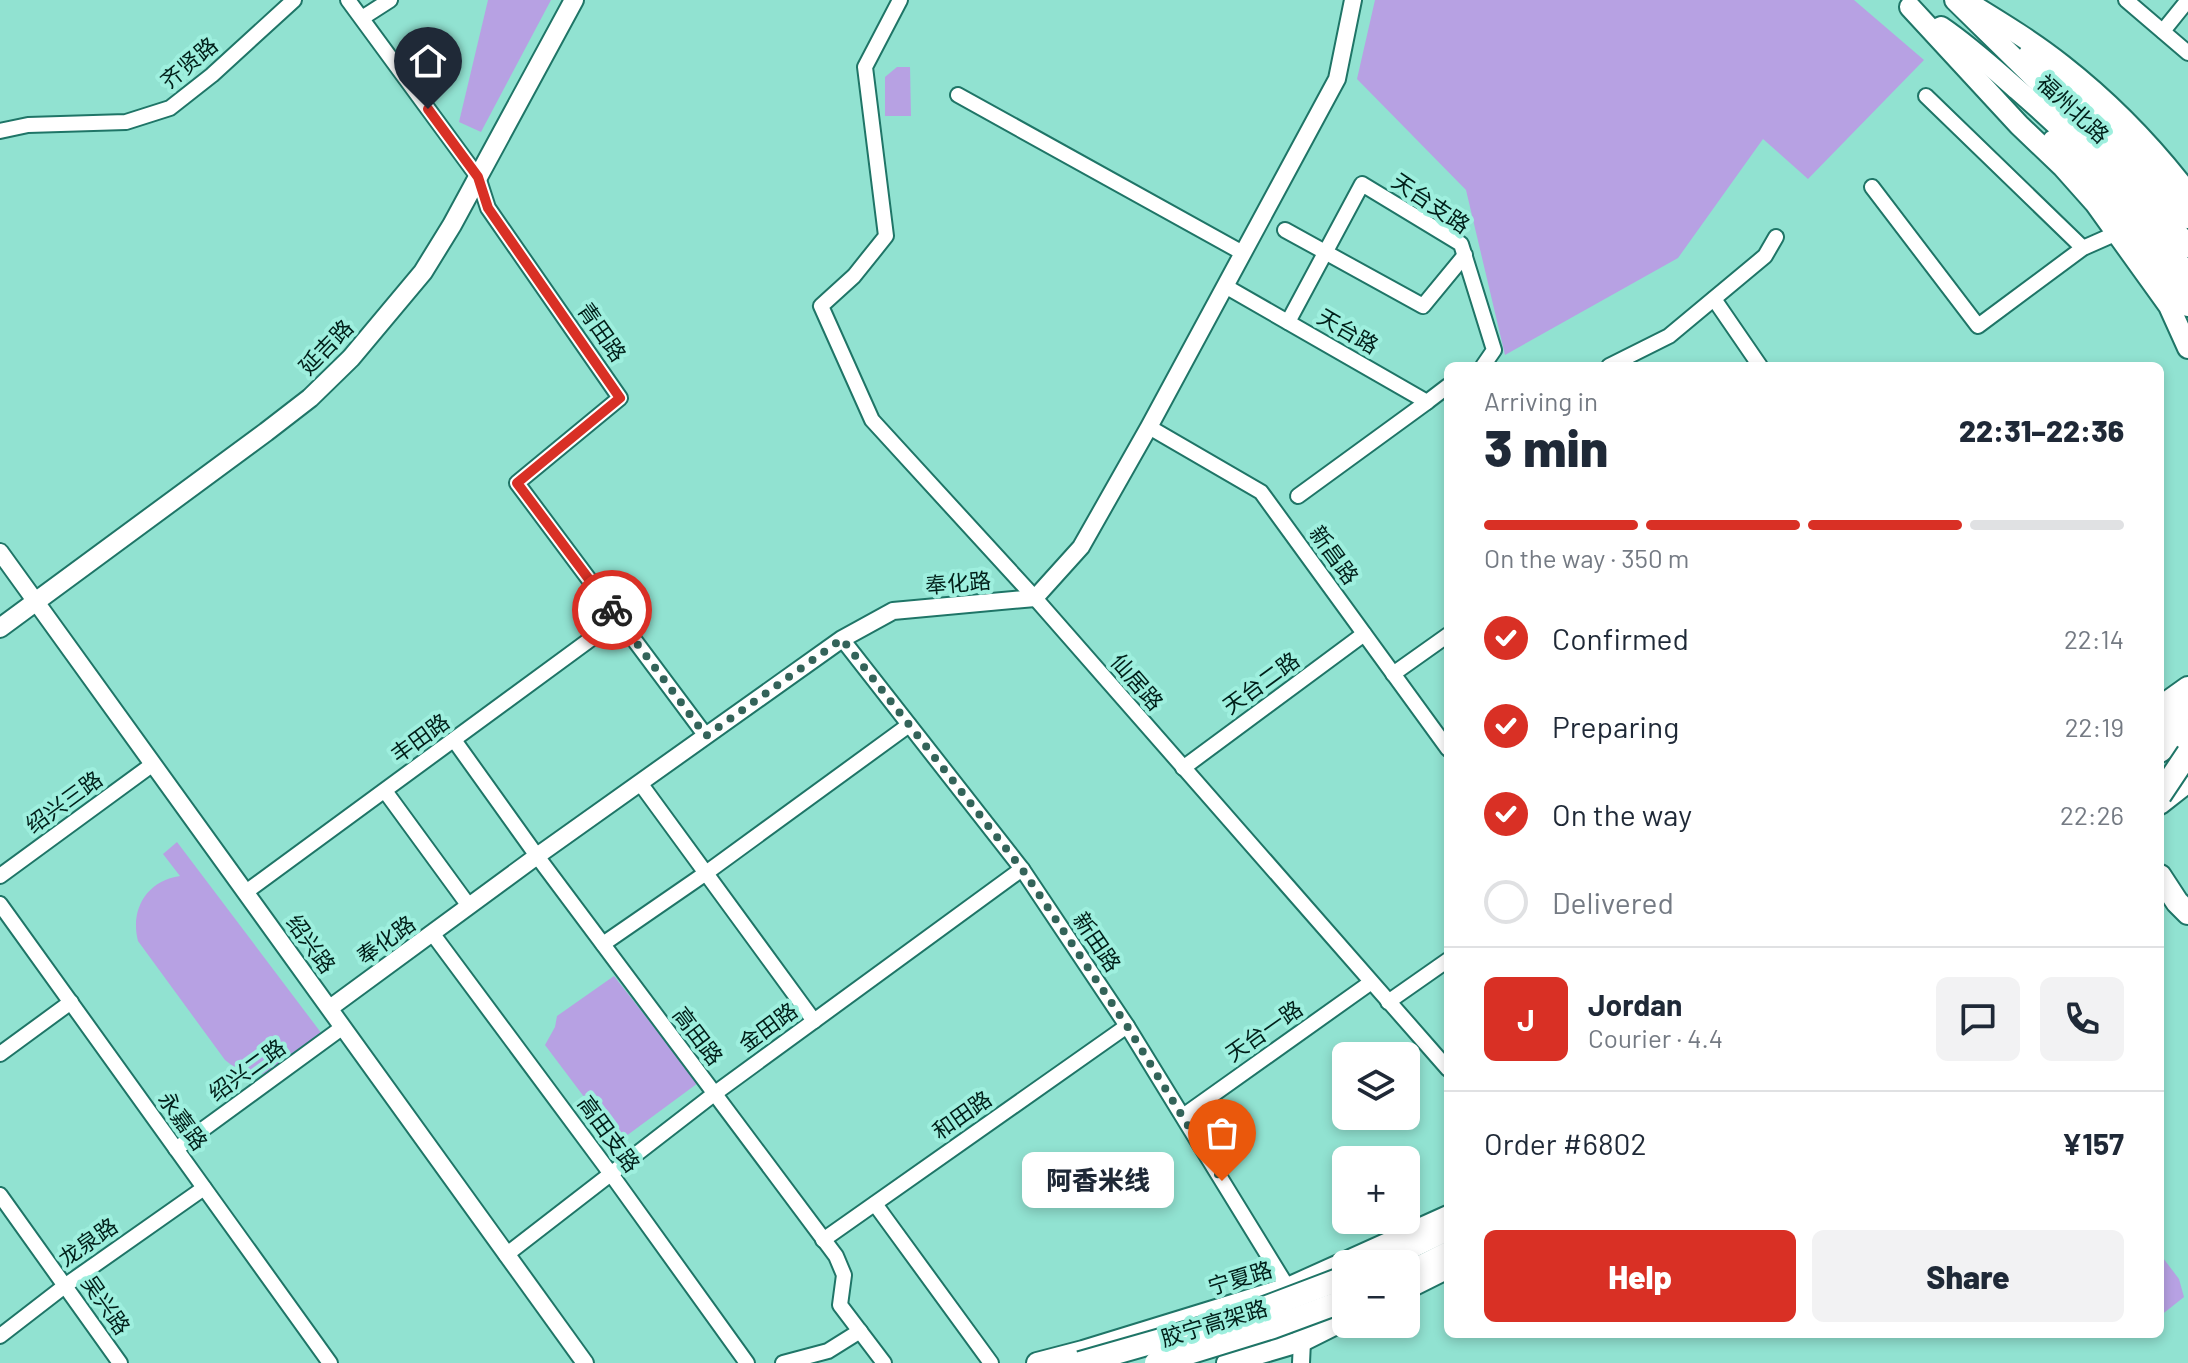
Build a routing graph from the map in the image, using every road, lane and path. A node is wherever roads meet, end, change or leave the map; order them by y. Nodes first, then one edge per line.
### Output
1 (294, 0) edge
2 (348, 0) edge
3 (390, 0) edge
4 (574, 0) edge
5 (900, 0) edge
6 (1353, 0) edge
7 (1955, 0) edge
8 (1964, 0) edge
9 (2126, 0) edge
10 (2188, 0) edge
11 (1906, 3) edge
12 (1989, 15) junction
13 (362, 18) junction
14 (2163, 31) junction
15 (1949, 48) junction
16 (2188, 53) edge
17 (958, 95) dead end
18 (1926, 96) dead end
19 (2085, 105) joint
20 (0, 131) edge
21 (2054, 141) joint
22 (478, 177) junction
23 (1872, 187) dead end
24 (2188, 193) edge
25 (2188, 217) edge
26 (1285, 230) dead end
27 (2117, 233) junction
28 (1776, 237) dead end
29 (2188, 247) edge
30 (2083, 248) junction
31 (1243, 253) junction
32 (1325, 253) junction
33 (1465, 255) junction
34 (2188, 276) edge
35 (1225, 286) junction
36 (1714, 299) junction
37 (2188, 305) edge
38 (1288, 322) junction
39 (2188, 348) edge
40 (1486, 362) edge
41 (1618, 362) edge
42 (1757, 362) edge
43 (1444, 389) edge
44 (1427, 402) junction
45 (1149, 427) junction
46 (1298, 496) dead end
47 (0, 552) edge
48 (1035, 598) junction
49 (36, 602) junction
50 (618, 619) junction
51 (0, 628) edge
52 (1364, 634) junction
53 (1444, 638) edge
54 (842, 639) junction
55 (1393, 674) junction
56 (2188, 690) edge
57 (2172, 711) edge
58 (909, 725) junction
59 (2188, 730) edge
60 (706, 736) junction
61 (454, 740) junction
62 (1444, 744) edge
63 (2188, 744) edge
64 (2164, 748) edge
65 (2188, 753) edge
66 (2164, 761) edge
67 (153, 764) junction
68 (1183, 768) junction
69 (2188, 782) edge
70 (640, 783) junction
71 (2164, 789) edge
72 (385, 791) junction
73 (2164, 801) edge
74 (537, 856) junction
75 (1022, 869) junction
76 (706, 873) junction
77 (0, 876) edge
78 (2164, 882) edge
79 (246, 892) junction
80 (0, 904) edge
81 (469, 906) junction
82 (2188, 913) edge
83 (432, 933) junction
84 (603, 944) junction
85 (1444, 963) edge
86 (1370, 983) junction
87 (71, 1002) junction
88 (1388, 1002) junction
89 (330, 1008) junction
90 (814, 1021) junction
91 (1127, 1026) junction
92 (343, 1027) junction
93 (0, 1054) edge
94 (1444, 1065) edge
95 (714, 1094) junction
96 (1183, 1116) junction
97 (176, 1149) junction
98 (611, 1174) junction
99 (204, 1188) junction
100 (0, 1195) edge
101 (875, 1204) junction
102 (1444, 1218) edge
103 (1444, 1231) edge
104 (823, 1240) junction
105 (1405, 1250) edge
106 (506, 1255) junction
107 (1444, 1255) edge
108 (1420, 1267) edge
109 (1444, 1270) edge
110 (1332, 1282) edge
111 (1420, 1282) edge
112 (66, 1285) junction
113 (1288, 1288) junction
114 (1332, 1305) edge
115 (1332, 1326) edge
116 (860, 1331) junction
117 (0, 1336) edge
118 (1302, 1341) junction
119 (120, 1363) edge
120 (330, 1363) edge
121 (585, 1363) edge
122 (747, 1363) edge
123 (783, 1363) edge
124 (884, 1363) edge
125 (991, 1363) edge
126 (1037, 1363) edge
127 (1080, 1363) edge
128 (1156, 1363) edge
129 (1227, 1363) edge
130 (1301, 1363) edge

1 - 20 street, 齐贤路
2 - 13 street, 青田路
3 - 13 street
4 - 22 main road, 延吉路
5 - 48 street, 仙居路
6 - 31 street
7 - 29 main road, 福州北路
8 - 12 main road
9 - 14 street
10 - 14 street
11 - 15 main road
11 - 34 main road, 福州北路
12 - 19 main road
12 - 24 main road
13 - 22 street, 青田路
14 - 16 street
15 - 21 main road
15 - 27 main road
17 - 31 street
18 - 30 street
19 - 25 highway
21 - 37 highway
22 - 49 main road, 延吉路
22 - 50 street, 青田路
23 - 30 street
26 - 32 street
27 - 30 street
27 - 39 main road
28 - 36 street
31 - 35 street
32 - 33 street
32 - 33 street, 天台支路
32 - 38 street, 天台支路
33 - 40 street, 天台支路
35 - 38 street, 天台路
35 - 45 street
36 - 41 street
36 - 42 street
38 - 44 street, 天台路
43 - 44 street
44 - 46 street
45 - 48 street
45 - 52 street, 新昌路
47 - 49 street, 绍兴路
48 - 54 street, 奉化路
48 - 68 street, 仙居路
49 - 51 main road, 延吉路
49 - 67 street, 绍兴路
50 - 60 street, 青田路
50 - 61 street, 丰田路
52 - 55 street, 新昌路
52 - 68 street, 天台二路
53 - 55 street
54 - 58 street, 新田路
54 - 60 street, 奉化路
55 - 62 street, 新昌路
56 - 57 highway
58 - 75 street, 新田路
58 - 76 street
59 - 64 highway
60 - 70 street, 奉化路
61 - 72 street, 丰田路
61 - 74 street, 高田路
63 - 66 main road
65 - 71 highway, bridge
67 - 77 street, 绍兴三路
67 - 79 street, 绍兴路
68 - 86 street, 仙居路
69 - 73 main road
70 - 74 street, 奉化路
70 - 76 street
72 - 79 street, 丰田路
72 - 81 street
74 - 81 street, 奉化路
74 - 84 street, 高田路
75 - 90 street, 金田路
75 - 91 street, 新田路
76 - 84 street
76 - 90 street
78 - 82 highway
79 - 89 street, 绍兴路
80 - 87 street, 永嘉路
81 - 83 street, 奉化路
83 - 89 street, 奉化路
83 - 98 street, 高田支路
84 - 95 street, 高田路
85 - 88 street
86 - 88 street, 仙居路
86 - 96 street, 天台一路
87 - 93 street
87 - 97 street, 永嘉路
88 - 94 street, 仙居路
89 - 92 street, 绍兴路
90 - 95 street, 金田路
91 - 96 street, 新田路
91 - 101 street, 和田路
92 - 97 street, 绍兴二路
92 - 106 street, 绍兴路
95 - 98 street, 金田路
95 - 104 street, 高田路
96 - 113 street, 新田路
97 - 99 street, 永嘉路
98 - 106 street, 金田路
98 - 122 street, 高田支路
99 - 112 street, 龙泉路
99 - 120 street, 永嘉路
100 - 112 street, 吴兴路
101 - 104 street, 和田路
101 - 125 street
102 - 113 main road, 宁夏路
103 - 105 highway
104 - 116 street, 高田路
106 - 121 street, 绍兴路
107 - 108 highway
109 - 111 main road
110 - 127 highway, 胶宁高架路, bridge
112 - 117 street, 龙泉路
112 - 119 street, 吴兴路
113 - 118 street, 新田路
113 - 126 main road, 宁夏路
114 - 128 highway, 胶宁高架路, bridge
115 - 118 main road
116 - 123 street
116 - 124 street, 高田路
118 - 129 main road
118 - 130 street

